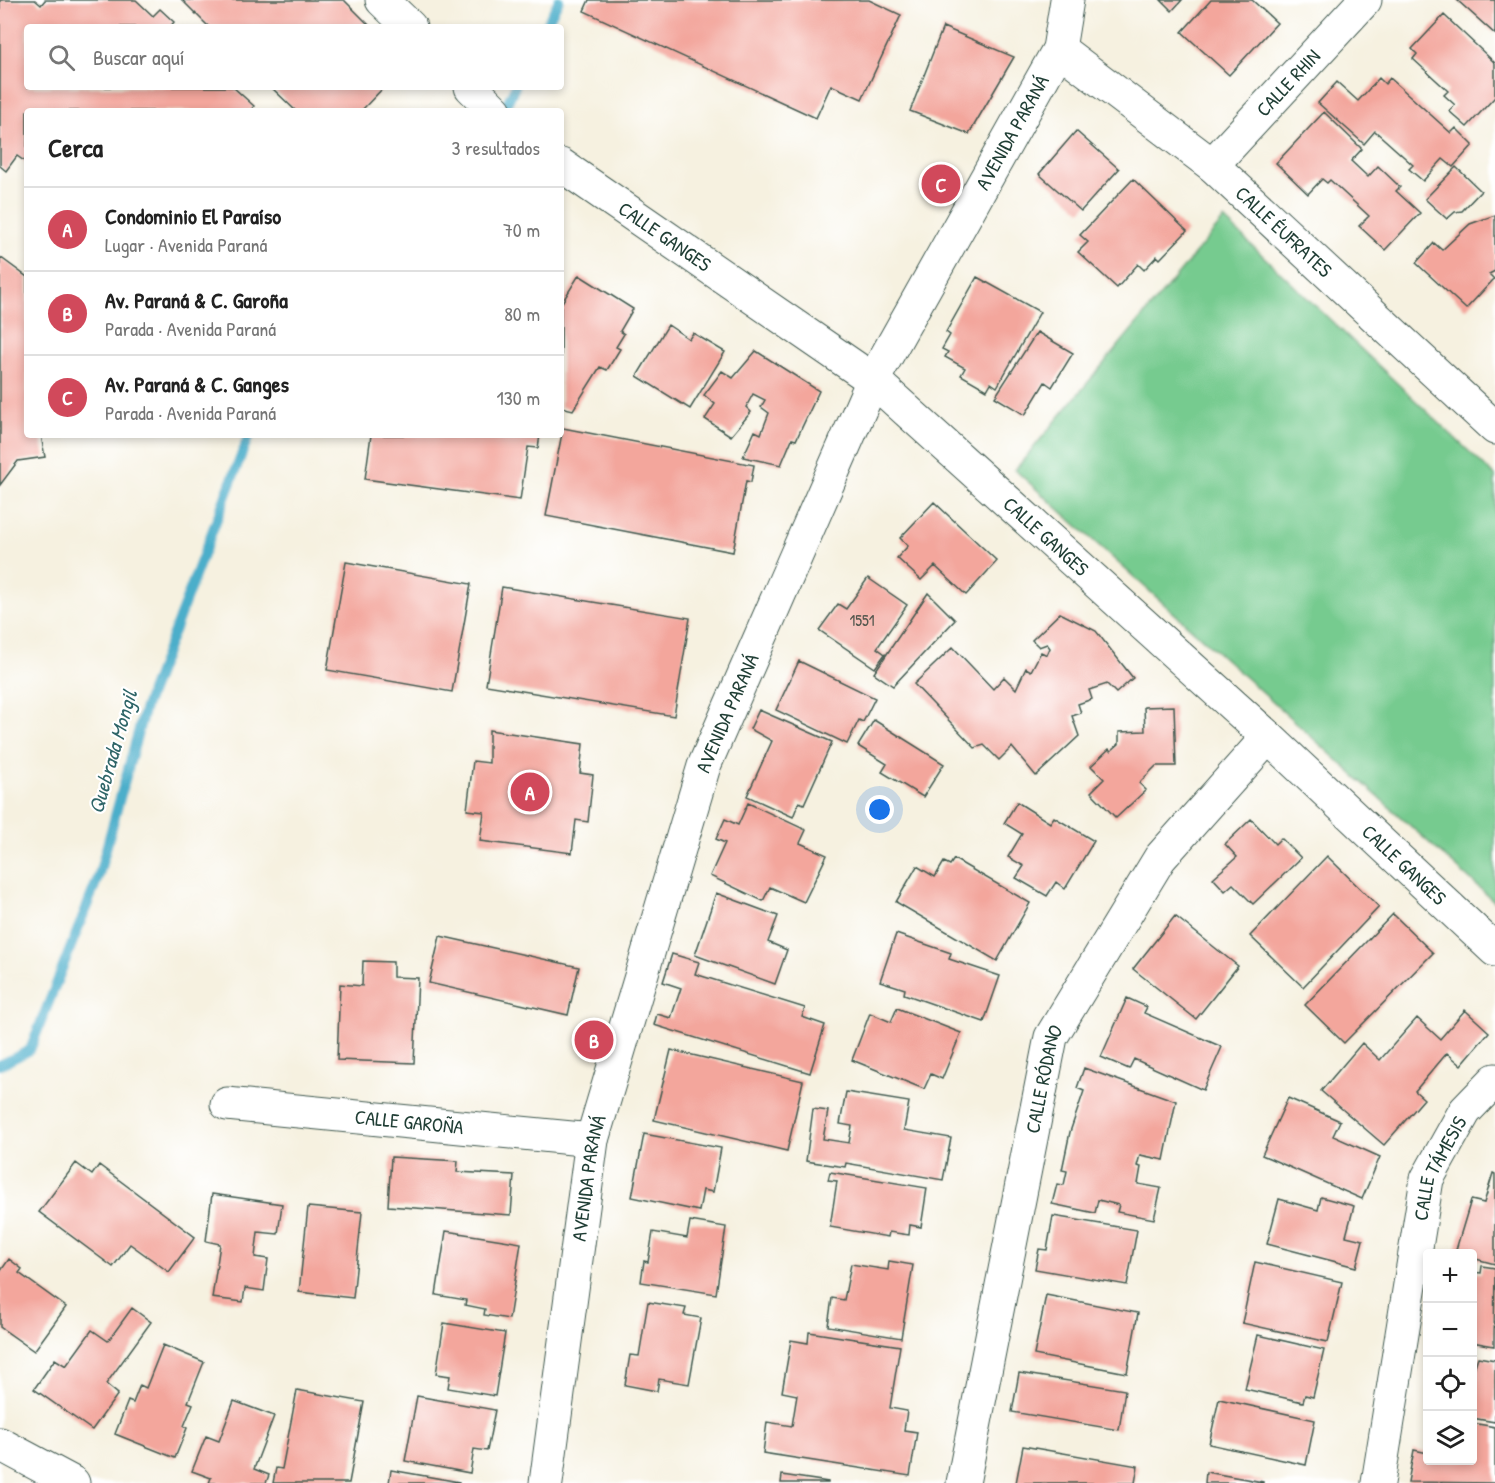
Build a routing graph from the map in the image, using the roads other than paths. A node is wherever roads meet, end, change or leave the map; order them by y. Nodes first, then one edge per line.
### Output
1 (382, 0) edge
2 (1067, 0) edge
3 (1365, 0) edge
4 (407, 24) edge
5 (1059, 50) junction
6 (474, 90) edge
7 (492, 108) edge
8 (1212, 165) junction
9 (564, 167) edge
10 (873, 380) junction
11 (1495, 428) edge
12 (1268, 737) junction
13 (1495, 950) edge
14 (1495, 1080) edge
15 (227, 1104) dead end
16 (592, 1140) junction
17 (0, 1444) edge
18 (73, 1483) edge
19 (546, 1483) edge
20 (963, 1483) edge
21 (1378, 1483) edge

1 - 4 street
2 - 5 street, AVENIDA PARANÁ
3 - 8 street, CALLE RHIN
5 - 8 street, CALLE ÉUFRATES
5 - 10 street, AVENIDA PARANÁ
6 - 7 street
8 - 11 street, CALLE ÉUFRATES
9 - 10 street, CALLE GANGES
10 - 12 street, CALLE GANGES
10 - 16 street, AVENIDA PARANÁ
12 - 13 street, CALLE GANGES
12 - 20 street, CALLE RÓDANO
14 - 21 street, CALLE TÁMESIS
15 - 16 street, CALLE GAROÑA
16 - 19 street, AVENIDA PARANÁ
17 - 18 street

